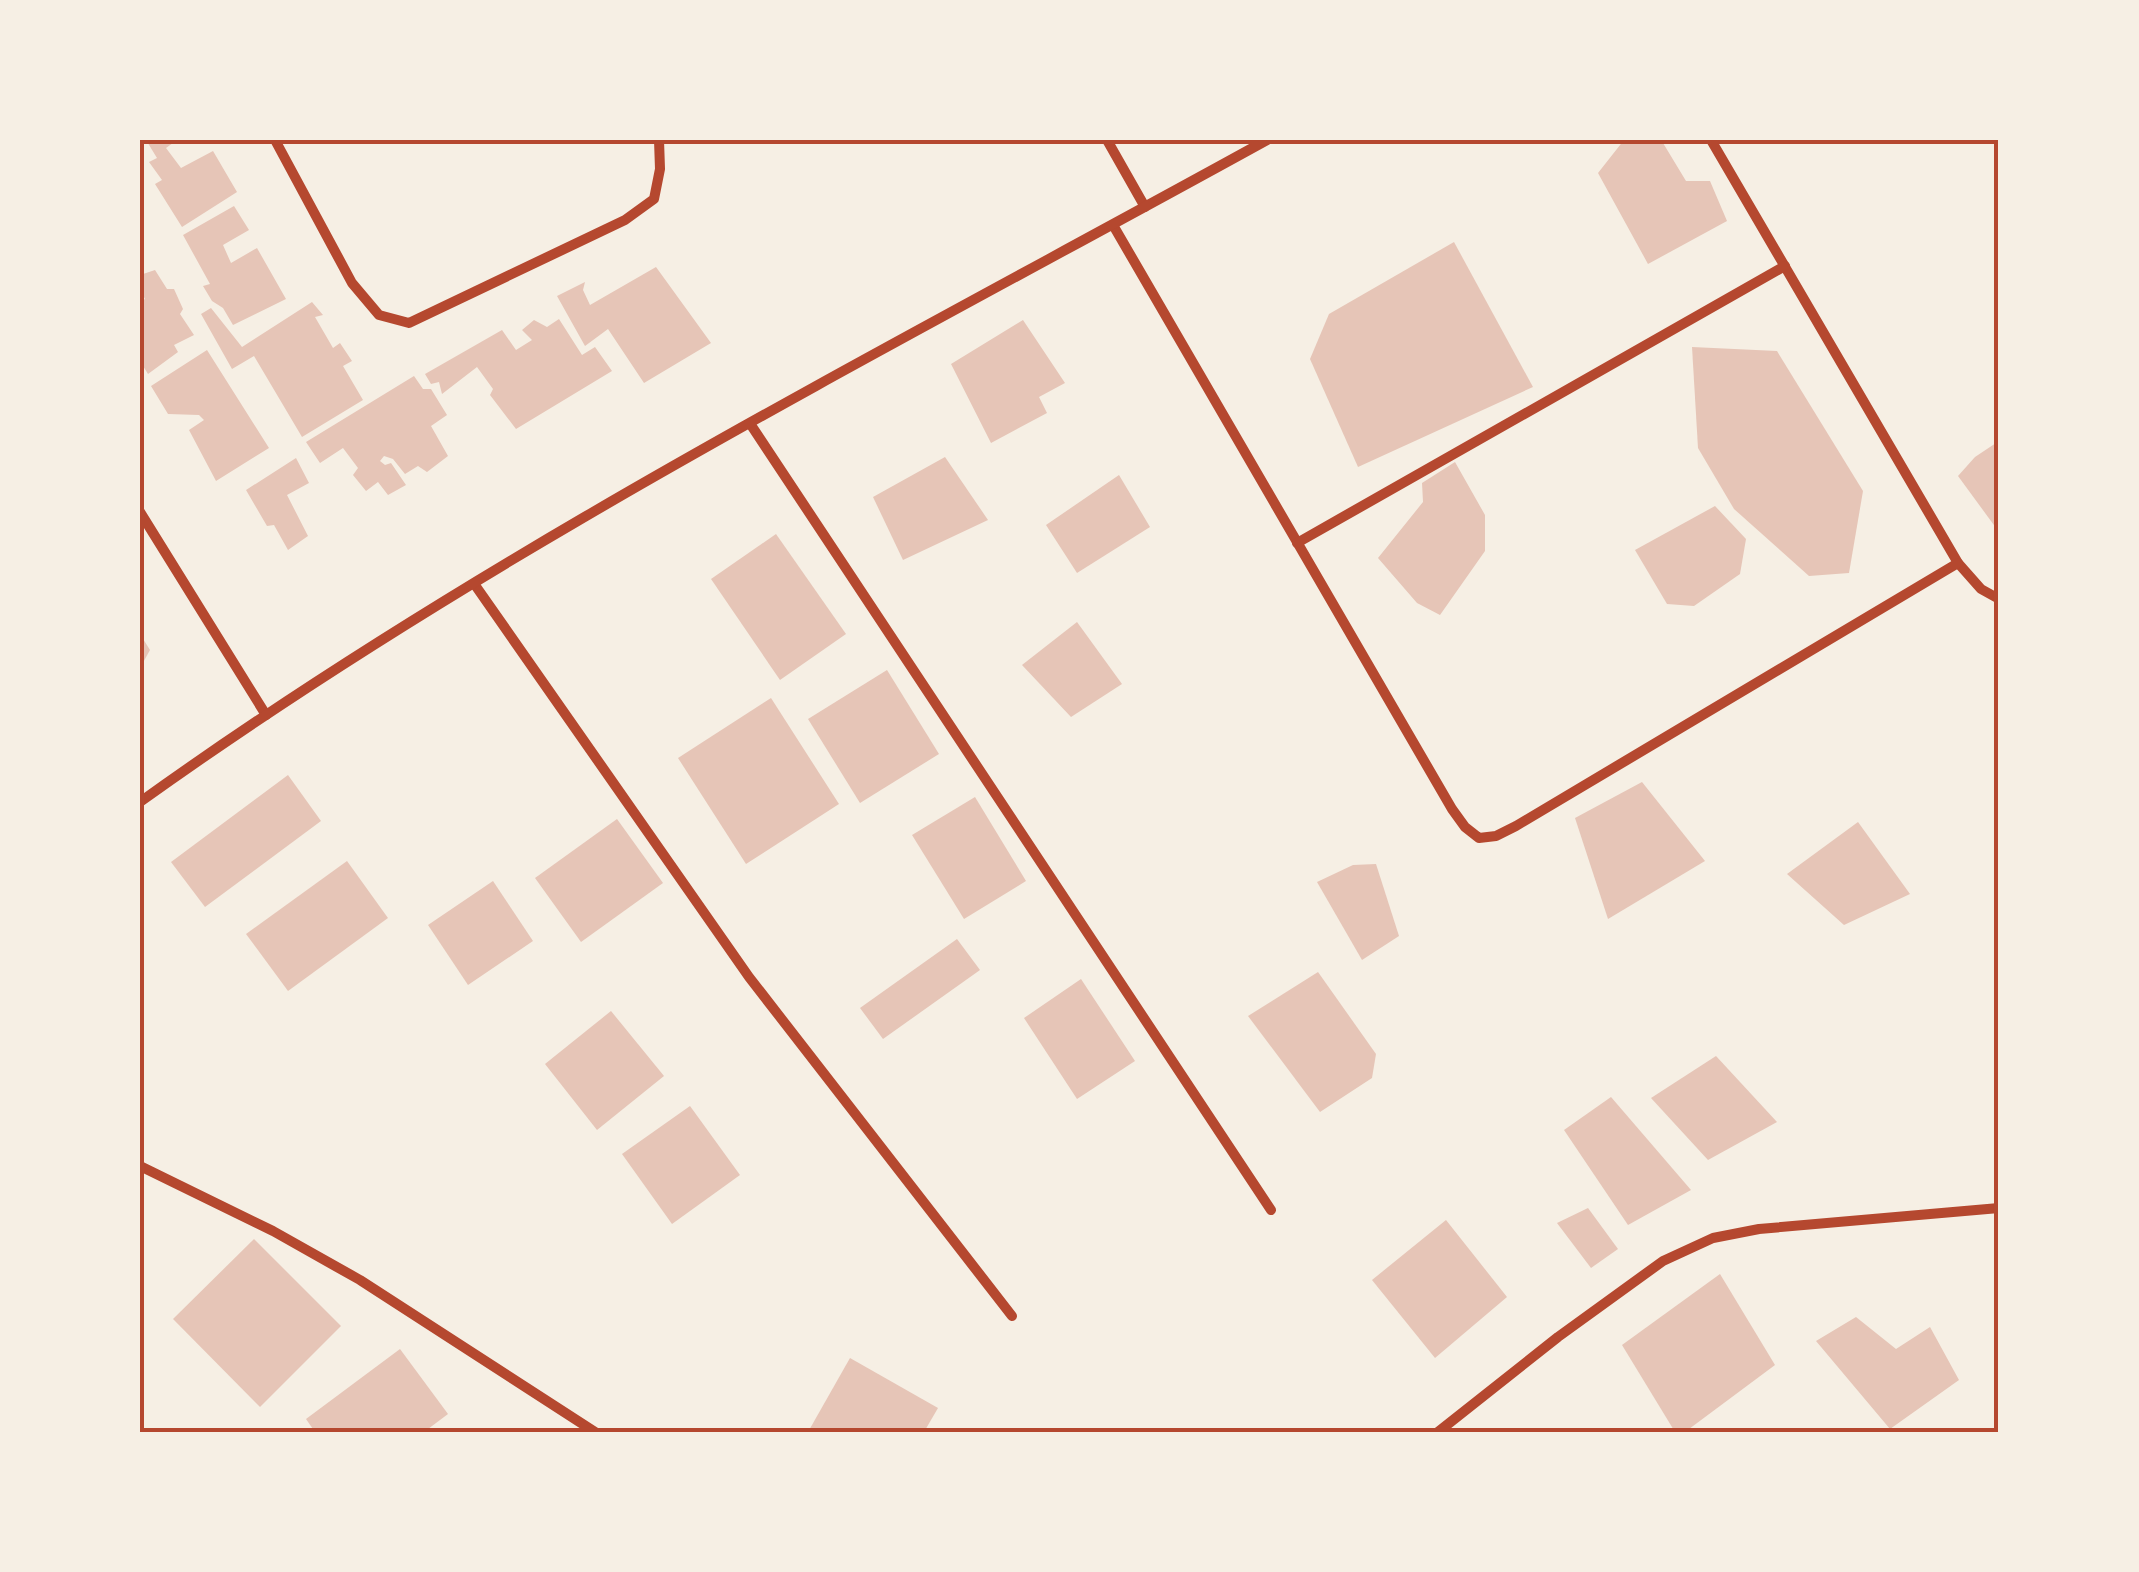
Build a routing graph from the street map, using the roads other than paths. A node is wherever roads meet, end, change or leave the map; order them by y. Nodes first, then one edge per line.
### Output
1 (275, 140) edge
2 (660, 140) edge
3 (1107, 140) edge
4 (1267, 140) edge
5 (1711, 140) edge
6 (1145, 207) junction
7 (1113, 224) junction
8 (1785, 266) junction
9 (750, 425) junction
10 (140, 512) edge
11 (1297, 543) junction
12 (1958, 563) junction
13 (475, 584) junction
14 (1999, 599) edge
15 (266, 715) junction
16 (140, 802) edge
17 (140, 1166) edge
18 (1999, 1208) edge
19 (1271, 1210) dead end
20 (1012, 1316) dead end
21 (594, 1432) edge
22 (1438, 1432) edge

1 - 2 street
3 - 6 street
4 - 6 street
5 - 8 street
6 - 7 street
7 - 9 street
7 - 11 street
8 - 11 street
8 - 12 street
9 - 13 street
9 - 19 street
10 - 15 street
11 - 12 street
12 - 14 street
13 - 15 street
13 - 20 street
15 - 16 street
17 - 21 street
18 - 22 street

